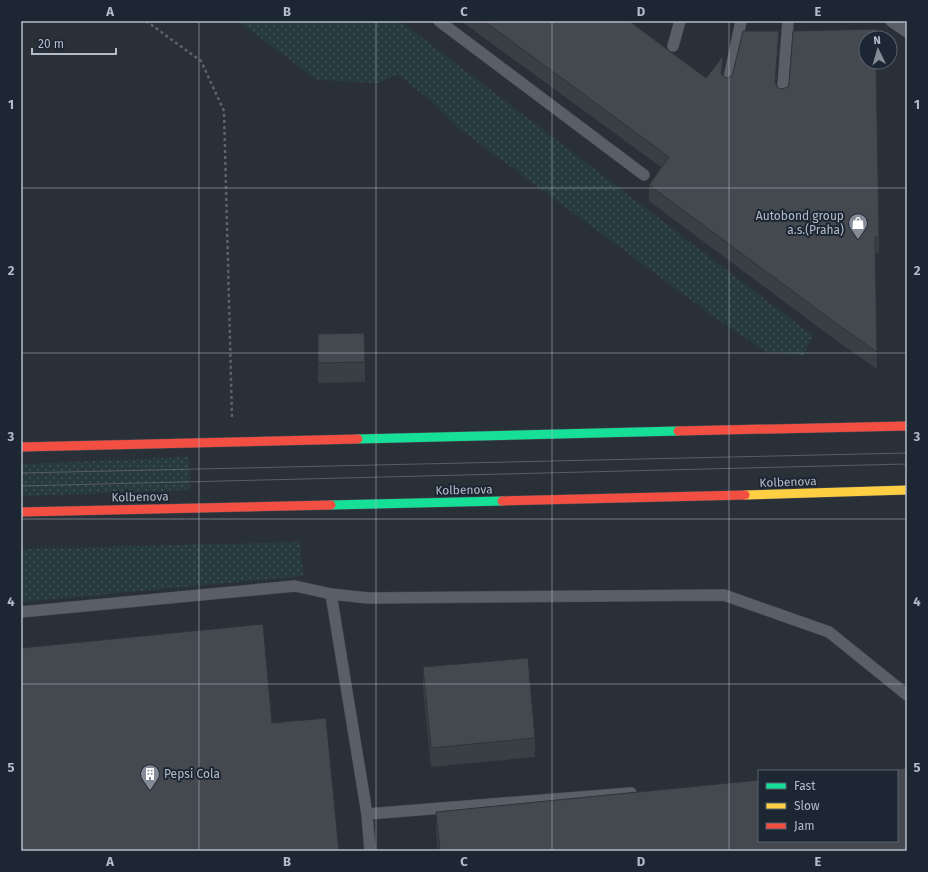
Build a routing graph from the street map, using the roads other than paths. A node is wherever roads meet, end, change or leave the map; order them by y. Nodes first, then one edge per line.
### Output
1 (439, 21) edge
2 (680, 21) edge
3 (741, 21) edge
4 (788, 21) edge
5 (891, 21) edge
6 (907, 32) edge
7 (673, 46) dead end
8 (727, 88) edge
9 (782, 99) edge
10 (644, 175) dead end
11 (907, 426) edge
12 (21, 448) edge
13 (907, 490) edge
14 (21, 512) edge
15 (331, 594) junction
16 (21, 612) edge
17 (907, 695) edge
18 (642, 792) edge
19 (367, 814) junction
20 (370, 851) edge

1 - 10 lane
2 - 7 lane
3 - 8 lane
4 - 9 lane
5 - 6 lane
11 - 12 main road
13 - 14 main road, Kolbenova
15 - 16 lane
15 - 17 lane
15 - 19 lane
18 - 19 lane
19 - 20 lane

